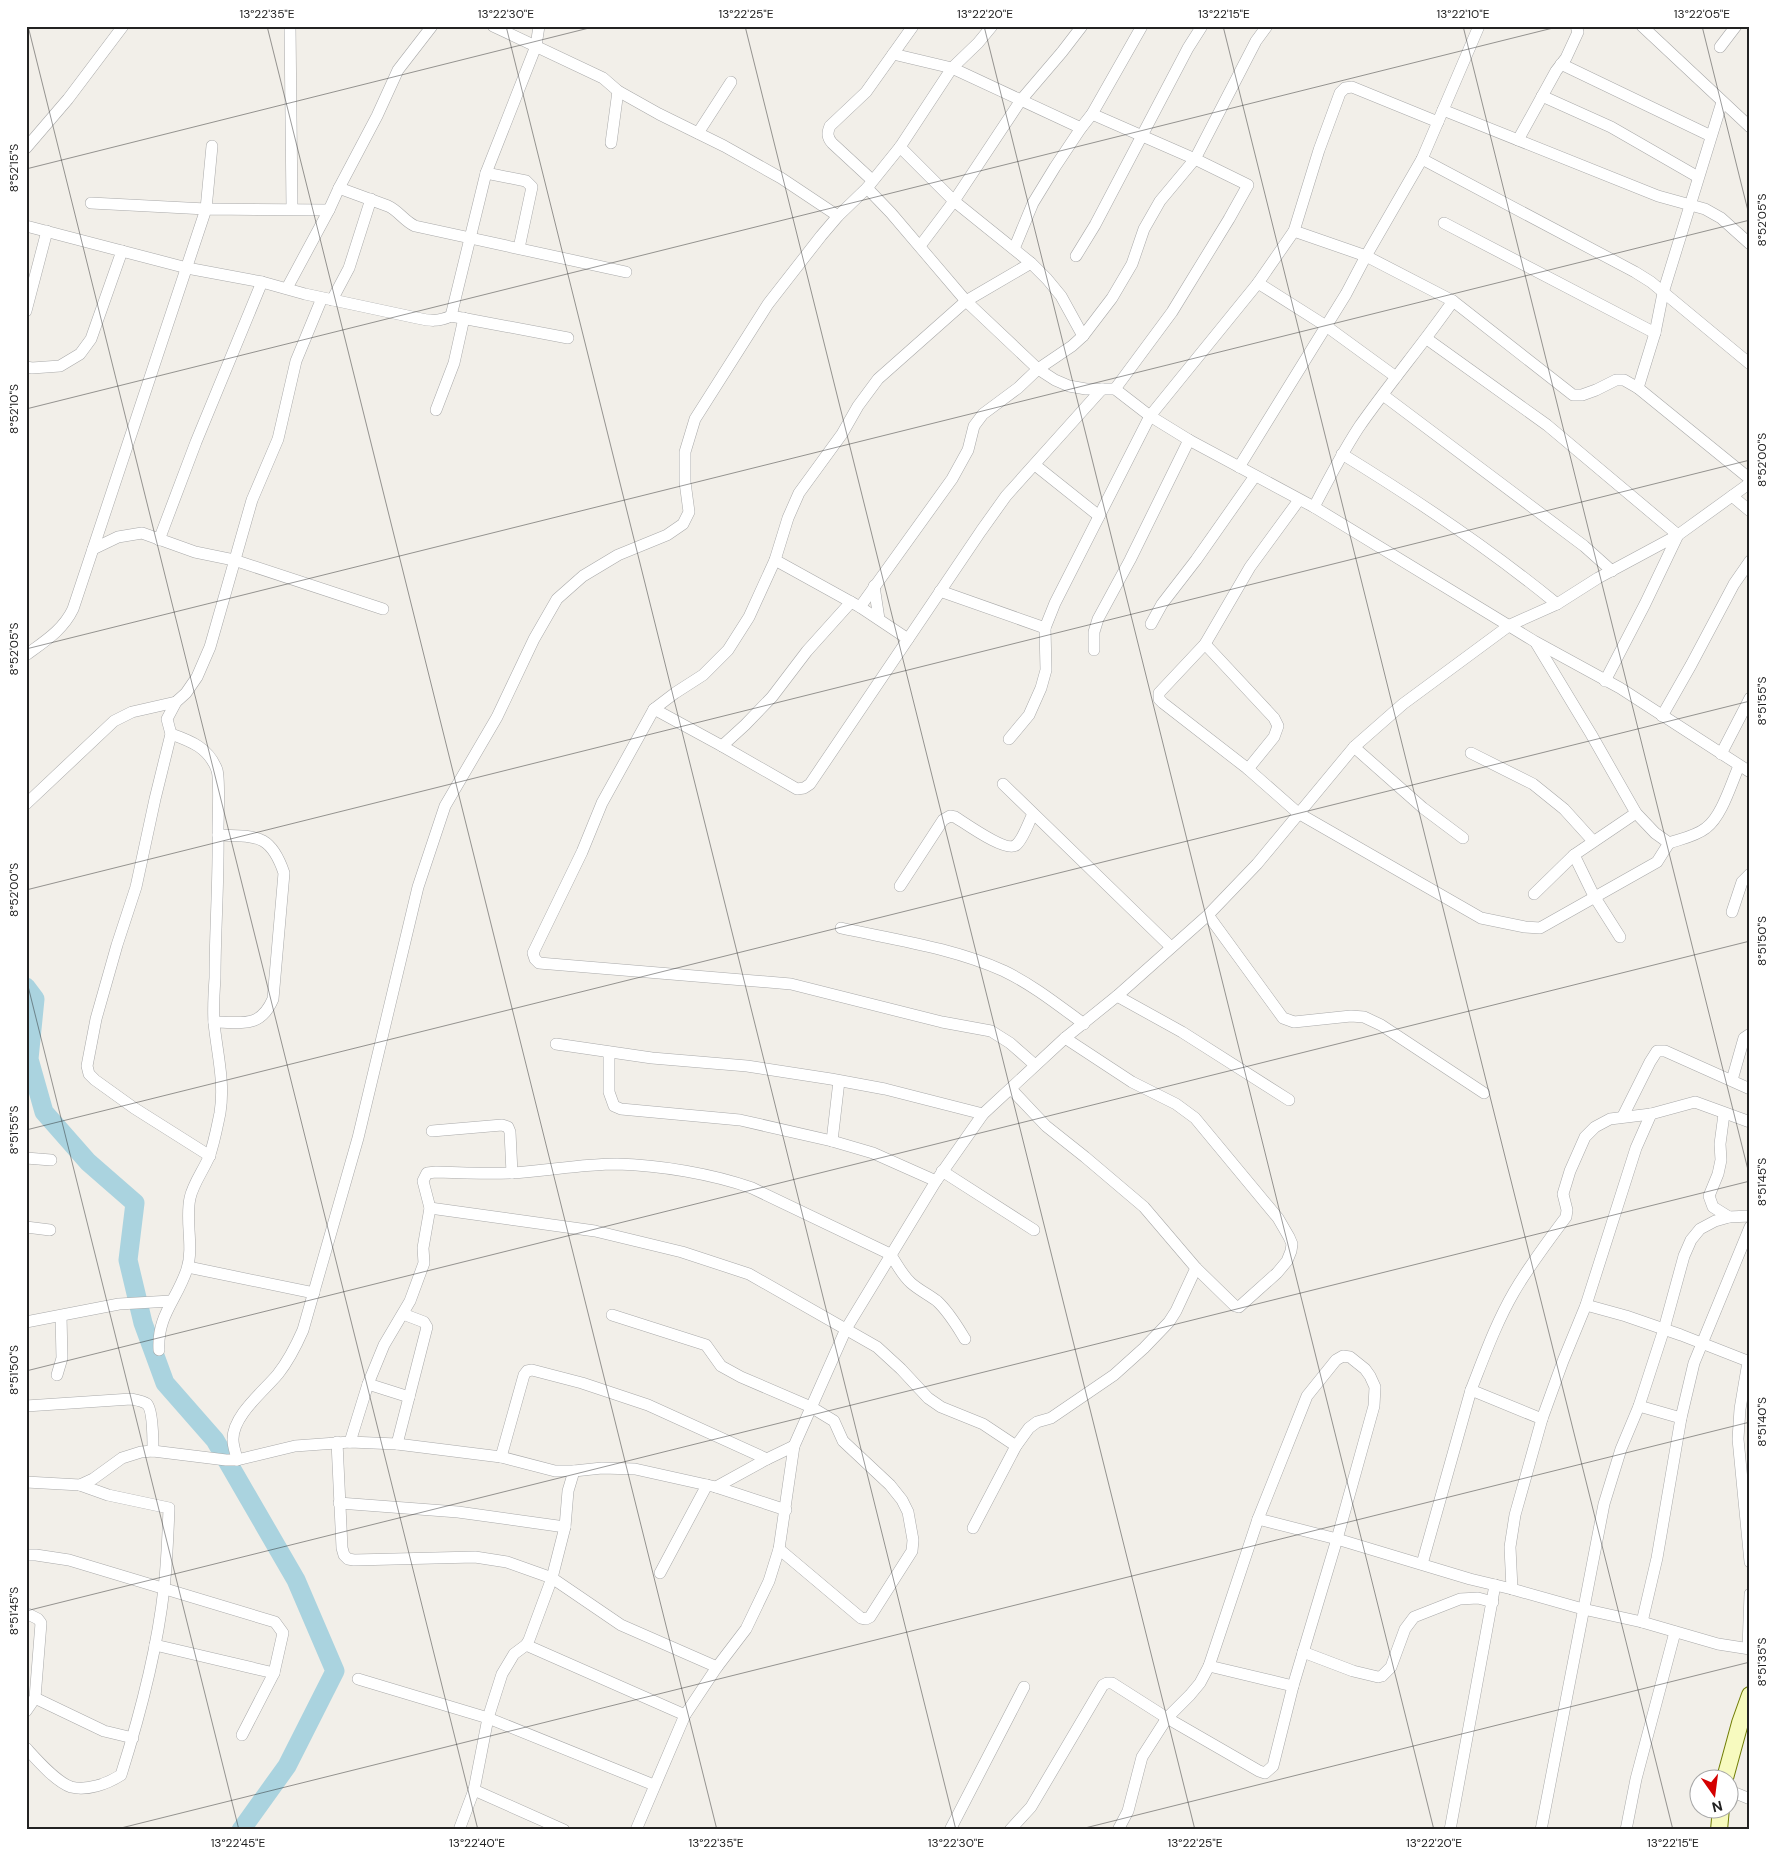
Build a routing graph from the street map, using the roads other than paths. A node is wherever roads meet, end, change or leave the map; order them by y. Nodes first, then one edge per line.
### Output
1 (123, 26) edge
2 (290, 26) edge
3 (432, 26) edge
4 (493, 26) edge
5 (539, 26) edge
6 (913, 26) edge
7 (992, 26) edge
8 (1082, 26) edge
9 (1142, 26) edge
10 (1202, 26) edge
11 (1267, 26) edge
12 (1479, 26) edge
13 (1576, 26) edge
14 (1642, 26) edge
15 (1736, 26) edge
16 (536, 46) junction
17 (1720, 47) dead end
18 (893, 54) junction
19 (1561, 64) junction
20 (952, 68) junction
21 (731, 82) dead end
22 (618, 91) junction
23 (1542, 96) junction
24 (1021, 100) junction
25 (1722, 102) junction
26 (1443, 110) junction
27 (1092, 114) junction
28 (1438, 122) junction
29 (1081, 128) junction
30 (1750, 128) edge
31 (698, 133) junction
32 (1142, 135) junction
33 (1711, 136) junction
34 (1518, 140) junction
35 (611, 143) dead end
36 (212, 146) dead end
37 (900, 147) junction
38 (26, 148) edge
39 (1195, 159) junction
40 (1422, 159) junction
41 (486, 173) junction
42 (1698, 177) junction
43 (870, 184) junction
44 (339, 188) junction
45 (371, 199) junction
46 (954, 201) junction
47 (91, 203) dead end
48 (1690, 205) junction
49 (292, 208) junction
50 (206, 209) junction
51 (329, 210) junction
52 (838, 216) junction
53 (1444, 223) dead end
54 (26, 226) edge
55 (47, 231) junction
56 (1294, 231) junction
57 (471, 238) junction
58 (1750, 244) edge
59 (920, 246) junction
60 (518, 248) junction
61 (1014, 249) junction
62 (122, 251) junction
63 (1076, 256) dead end
64 (1366, 256) junction
65 (1031, 262) junction
66 (187, 268) junction
67 (626, 272) dead end
68 (262, 282) junction
69 (1258, 283) junction
70 (287, 288) junction
71 (1663, 293) junction
72 (327, 299) junction
73 (966, 301) junction
74 (1453, 301) junction
75 (26, 311) edge
76 (451, 316) junction
77 (464, 318) junction
78 (1326, 326) junction
79 (1655, 333) junction
80 (1083, 336) junction
81 (568, 338) dead end
82 (1426, 339) junction
83 (1750, 364) edge
84 (26, 367) edge
85 (1038, 369) junction
86 (1396, 377) junction
87 (1638, 388) junction
88 (1102, 389) junction
89 (1115, 389) junction
90 (1383, 395) junction
91 (436, 410) dead end
92 (1150, 416) junction
93 (1189, 440) junction
94 (1342, 454) junction
95 (1034, 466) junction
96 (1239, 467) junction
97 (1256, 476) junction
98 (1750, 481) edge
99 (1732, 496) junction
100 (1299, 500) junction
101 (1314, 507) junction
102 (1750, 511) edge
103 (1099, 516) junction
104 (1678, 535) junction
105 (159, 540) junction
106 (93, 549) junction
107 (234, 560) junction
108 (775, 560) junction
109 (1750, 561) edge
110 (1612, 571) junction
111 (874, 586) junction
112 (940, 591) junction
113 (855, 604) junction
114 (1557, 604) junction
115 (383, 609) dead end
116 (878, 619) junction
117 (1150, 624) dead end
118 (1510, 625) junction
119 (1045, 628) junction
120 (908, 639) junction
121 (1534, 641) junction
122 (1205, 644) junction
123 (1094, 650) dead end
124 (26, 655) edge
125 (1605, 681) junction
126 (1750, 698) edge
127 (176, 702) junction
128 (654, 709) junction
129 (1662, 716) junction
130 (171, 734) junction
131 (1009, 739) dead end
132 (722, 746) junction
133 (1354, 747) junction
134 (1471, 753) dead end
135 (1721, 754) junction
136 (1739, 766) junction
137 (1248, 769) junction
138 (1750, 772) edge
139 (1003, 784) dead end
140 (26, 804) edge
141 (1298, 813) junction
142 (1636, 813) junction
143 (1033, 814) junction
144 (218, 835) junction
145 (1463, 838) dead end
146 (1593, 840) junction
147 (1669, 843) junction
148 (1574, 855) junction
149 (1750, 874) edge
150 (900, 886) dead end
151 (1534, 894) dead end
152 (1594, 896) junction
153 (1732, 912) dead end
154 (1208, 915) junction
155 (841, 928) dead end
156 (1620, 937) dead end
157 (1171, 947) junction
158 (1117, 996) junction
159 (214, 1022) junction
160 (1084, 1024) junction
161 (1750, 1034) edge
162 (1065, 1038) junction
163 (556, 1044) dead end
164 (609, 1052) junction
165 (1035, 1065) junction
166 (1732, 1080) junction
167 (839, 1081) junction
168 (1011, 1089) junction
169 (1750, 1089) edge
170 (1484, 1093) dead end
171 (1289, 1100) dead end
172 (983, 1114) junction
173 (1652, 1114) junction
174 (1724, 1114) junction
175 (1623, 1116) junction
176 (1750, 1122) edge
177 (432, 1131) dead end
178 (832, 1141) junction
179 (210, 1156) junction
180 (26, 1158) edge
181 (51, 1160) dead end
182 (512, 1173) junction
183 (939, 1176) junction
184 (430, 1208) junction
185 (1750, 1216) edge
186 (1729, 1217) junction
187 (26, 1227) edge
188 (1750, 1227) edge
189 (50, 1230) dead end
190 (1034, 1230) dead end
191 (890, 1254) junction
192 (188, 1267) junction
193 (1196, 1268) junction
194 (314, 1293) junction
195 (171, 1301) junction
196 (1586, 1305) junction
197 (403, 1314) junction
198 (612, 1315) dead end
199 (61, 1316) junction
200 (26, 1322) edge
201 (846, 1329) junction
202 (1664, 1329) junction
203 (965, 1339) dead end
204 (1703, 1343) junction
205 (159, 1350) dead end
206 (1749, 1362) edge
207 (57, 1376) dead end
208 (368, 1384) junction
209 (1471, 1390) junction
210 (409, 1397) junction
211 (26, 1406) edge
212 (811, 1406) junction
213 (1638, 1406) junction
214 (1681, 1418) junction
215 (1542, 1419) junction
216 (337, 1442) junction
217 (350, 1442) junction
218 (396, 1444) junction
219 (794, 1446) junction
220 (1016, 1446) junction
221 (1744, 1450) edge
222 (153, 1451) junction
223 (501, 1457) junction
224 (767, 1459) junction
225 (237, 1460) junction
226 (574, 1471) junction
227 (555, 1472) junction
228 (26, 1482) edge
229 (80, 1485) junction
230 (711, 1486) junction
231 (568, 1491) junction
232 (339, 1503) junction
233 (786, 1510) junction
234 (1258, 1519) junction
235 (565, 1527) junction
236 (973, 1528) dead end
237 (1337, 1540) junction
238 (779, 1549) junction
239 (26, 1555) edge
240 (1750, 1562) edge
241 (1422, 1564) junction
242 (660, 1573) dead end
243 (552, 1578) junction
244 (1496, 1585) junction
245 (164, 1588) junction
246 (1512, 1589) junction
247 (1750, 1594) edge
248 (1493, 1602) junction
249 (1584, 1610) junction
250 (26, 1613) edge
251 (1642, 1622) junction
252 (1675, 1632) junction
253 (155, 1645) junction
254 (526, 1645) junction
255 (1749, 1648) edge
256 (1303, 1652) junction
257 (1209, 1666) junction
258 (717, 1667) junction
259 (274, 1673) junction
260 (358, 1679) dead end
261 (1293, 1686) junction
262 (1024, 1687) dead end
263 (1750, 1695) edge
264 (35, 1698) junction
265 (26, 1710) edge
266 (685, 1715) junction
267 (488, 1718) junction
268 (1167, 1718) junction
269 (242, 1735) dead end
270 (133, 1738) junction
271 (26, 1748) edge
272 (1728, 1768) edge
273 (654, 1785) junction
274 (474, 1790) junction
275 (1738, 1794) edge
276 (1750, 1799) edge
277 (459, 1830) edge
278 (564, 1830) edge
279 (636, 1830) edge
280 (950, 1830) edge
281 (1010, 1830) edge
282 (1118, 1830) edge
283 (1450, 1830) edge
284 (1541, 1830) edge
285 (1626, 1830) edge

1 - 38 street
2 - 49 street
3 - 44 street
4 - 16 street
5 - 16 street
6 - 18 street
7 - 20 street
8 - 24 street
9 - 27 street
10 - 32 street
11 - 39 street
12 - 26 street
13 - 19 street
14 - 25 street
15 - 17 street
16 - 22 street
16 - 41 street
18 - 20 street
18 - 43 street
19 - 23 street
19 - 33 street
20 - 24 street
20 - 37 street
21 - 31 street
22 - 31 street
22 - 35 street
23 - 34 street
23 - 42 street
24 - 29 street
24 - 46 street
25 - 30 street
25 - 33 street
26 - 28 street
26 - 34 street
27 - 29 street
27 - 32 street
28 - 40 street
28 - 56 street
29 - 61 street
31 - 52 street
32 - 39 street
32 - 63 street
33 - 42 street
34 - 48 street
36 - 50 street
37 - 43 street
37 - 46 street
39 - 80 street
39 - 89 street
40 - 64 street
40 - 71 street
41 - 57 street
41 - 60 street
42 - 48 street
43 - 52 street
43 - 59 street
44 - 45 street
44 - 51 street
45 - 57 street
45 - 72 street
46 - 59 street
46 - 61 street
47 - 50 street
48 - 58 street
48 - 71 street
49 - 50 street
49 - 51 street
50 - 66 street
51 - 70 street
52 - 194 street
53 - 79 street
54 - 55 street
55 - 62 street
55 - 75 street
56 - 64 street
56 - 69 street
57 - 60 street
57 - 76 street
59 - 73 street
60 - 67 street
61 - 65 street
62 - 66 street
62 - 84 street
64 - 74 street
64 - 78 street
65 - 73 street
65 - 80 street
66 - 68 street
66 - 106 street
68 - 70 street
68 - 105 street
69 - 78 street
69 - 92 street
70 - 72 street
71 - 79 street
71 - 83 street
72 - 76 street
72 - 107 street
73 - 85 street
73 - 108 street
74 - 82 street
74 - 87 street
76 - 77 street
77 - 81 street
77 - 91 street
78 - 86 street
78 - 96 street
79 - 87 street
80 - 85 street
82 - 86 street
82 - 104 street
85 - 88 street
85 - 111 street
86 - 90 street
87 - 98 street
88 - 89 street
88 - 95 street
89 - 92 street
90 - 94 street
90 - 110 street
92 - 93 street
92 - 103 street
93 - 96 street
93 - 123 street
94 - 101 street
94 - 114 street
95 - 103 street
95 - 112 street
96 - 97 street
97 - 100 street
97 - 117 street
98 - 99 street
99 - 102 street
99 - 104 street
100 - 101 street
100 - 122 street
101 - 118 street
103 - 119 street
104 - 110 street
104 - 125 street
105 - 106 street
105 - 107 street
106 - 124 street
107 - 115 street
107 - 127 street
108 - 113 street
108 - 128 street
109 - 129 street
110 - 114 street
111 - 113 street
111 - 116 street
112 - 119 street
112 - 120 street
113 - 116 street
113 - 132 street
114 - 118 street
116 - 120 street
118 - 121 street
118 - 133 street
119 - 131 street
120 - 132 street
121 - 125 street
121 - 142 street
122 - 137 street
122 - 137 street
125 - 129 street
126 - 135 street
127 - 130 street
127 - 140 street
128 - 132 street
128 - 165 street
129 - 135 street
130 - 144 street
130 - 179 street
133 - 141 street
133 - 145 street
134 - 146 street
135 - 136 street
136 - 138 street
136 - 147 street
137 - 141 street
139 - 143 street
141 - 152 street
141 - 154 street
142 - 146 street
142 - 147 street
143 - 150 street
143 - 157 street
144 - 159 street
144 - 159 street
146 - 148 street
147 - 152 street
148 - 151 street
148 - 152 street
149 - 153 street
152 - 156 street
154 - 157 street
154 - 170 street
155 - 160 street
157 - 158 street
158 - 160 street
158 - 171 street
159 - 179 street
160 - 162 street
161 - 166 street
162 - 165 street
162 - 193 street
163 - 164 street
164 - 167 street
164 - 178 street
165 - 168 street
166 - 169 street
166 - 175 street
167 - 172 street
167 - 178 street
168 - 172 street
168 - 193 street
172 - 183 street
173 - 174 street
173 - 175 street
173 - 196 street
174 - 176 street
174 - 186 street
175 - 209 street
177 - 182 street
178 - 183 street
179 - 192 street
180 - 181 street
182 - 184 street
182 - 191 street
183 - 190 street
183 - 191 street
184 - 197 street
184 - 201 street
185 - 186 street
186 - 202 street
187 - 189 street
188 - 204 street
191 - 201 street
191 - 203 street
192 - 194 street
192 - 195 street
193 - 220 street
194 - 225 street
195 - 199 street
195 - 205 street
196 - 202 street
196 - 215 street
197 - 208 street
197 - 210 street
198 - 212 street
199 - 200 street
199 - 207 street
201 - 212 street
201 - 220 street
202 - 204 street
202 - 213 street
204 - 206 street
204 - 214 street
206 - 221 street
208 - 210 street
208 - 217 street
209 - 215 street
209 - 241 street
210 - 218 street
211 - 222 street
212 - 219 street
212 - 238 street
213 - 214 street
213 - 249 street
214 - 251 street
215 - 246 street
216 - 217 street
216 - 225 street
216 - 232 street
217 - 218 street
218 - 223 street
219 - 224 street
219 - 233 street
220 - 236 street
221 - 240 street
222 - 225 street
222 - 229 street
223 - 224 street
223 - 227 street
224 - 230 street
226 - 227 street
226 - 230 street
226 - 231 street
227 - 231 street
228 - 229 street
229 - 245 street
230 - 233 street
230 - 242 street
231 - 235 street
232 - 235 street
232 - 243 street
233 - 238 street
234 - 237 street
234 - 237 street
234 - 257 street
235 - 243 street
237 - 241 street
237 - 256 street
238 - 258 street
239 - 245 street
241 - 244 street
243 - 254 street
243 - 258 street
244 - 246 street
244 - 248 street
245 - 253 street
245 - 259 street
246 - 249 street
247 - 255 street
248 - 256 street
248 - 283 street
249 - 251 street
249 - 284 street
250 - 264 street
251 - 252 street
252 - 255 street
252 - 285 street
253 - 259 street
253 - 270 street
254 - 266 street
254 - 267 street
256 - 261 street
257 - 261 street
257 - 268 street
258 - 266 street
259 - 269 street
260 - 267 street
261 - 268 street
262 - 280 street
263 - 272 street
264 - 265 street
264 - 270 street
266 - 273 street
267 - 273 street
267 - 274 street
268 - 281 street
268 - 282 street
270 - 271 street
273 - 279 street
274 - 277 street
274 - 278 street
275 - 276 street

